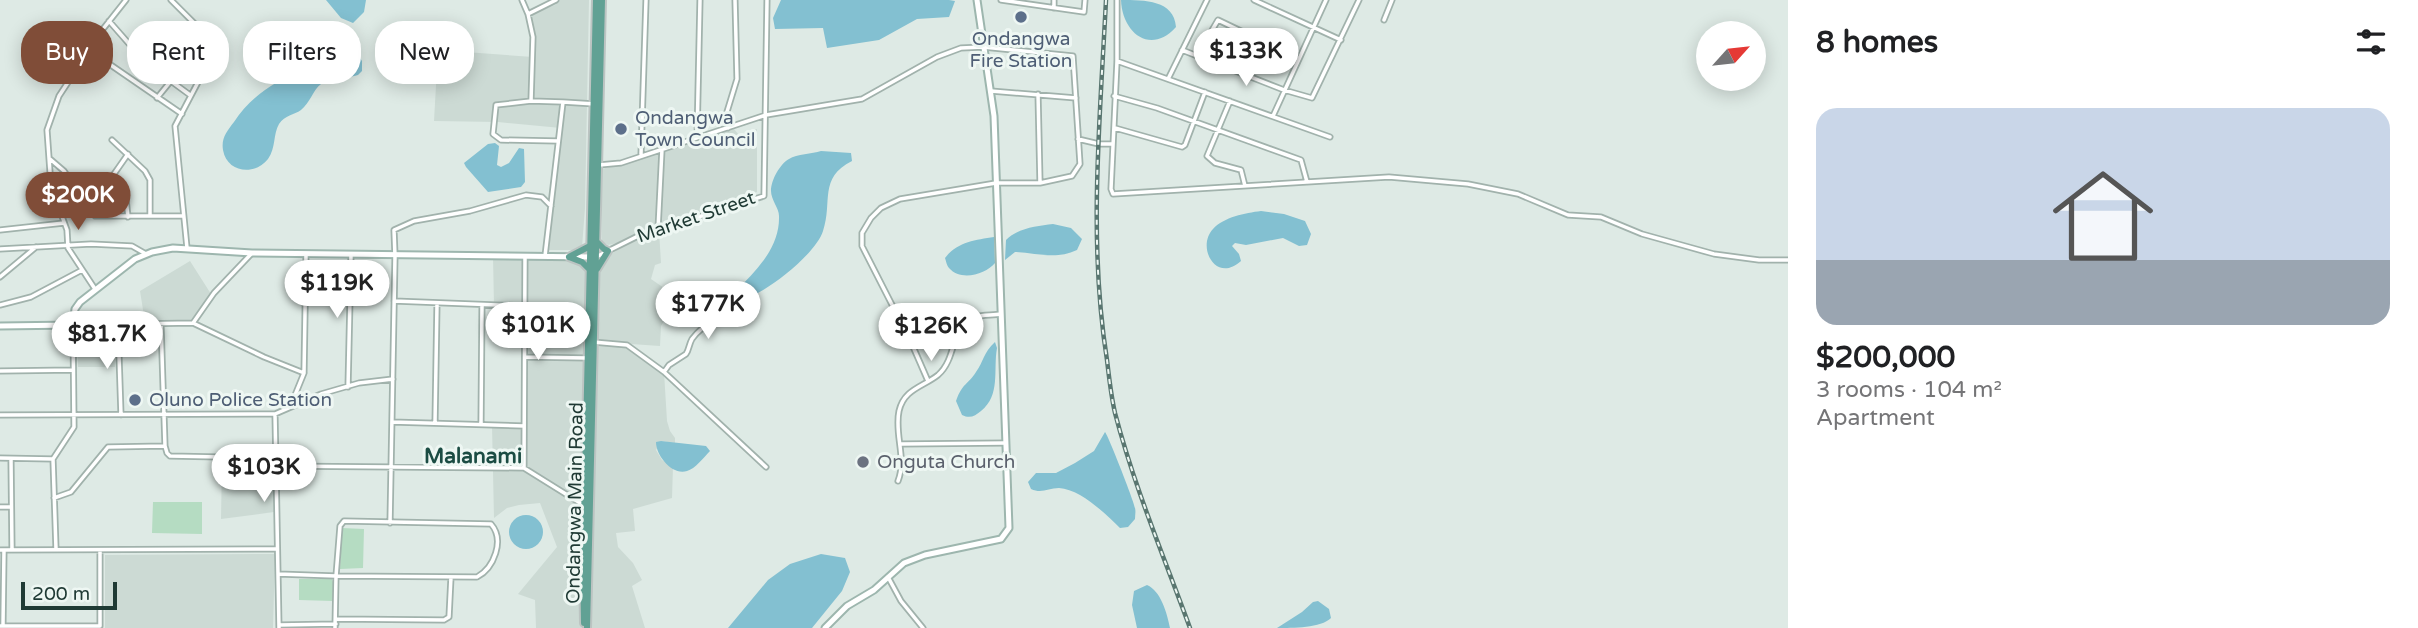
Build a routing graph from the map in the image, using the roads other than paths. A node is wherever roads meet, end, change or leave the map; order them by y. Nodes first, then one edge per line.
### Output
1 (126, 0) edge
2 (171, 0) edge
3 (522, 0) edge
4 (556, 0) edge
5 (596, 0) edge
6 (602, 0) edge
7 (646, 0) edge
8 (700, 0) edge
9 (735, 0) edge
10 (767, 0) edge
11 (977, 0) edge
12 (1001, 0) edge
13 (1055, 0) edge
14 (1085, 0) edge
15 (1117, 0) edge
16 (1207, 0) edge
17 (1254, 0) edge
18 (1326, 0) edge
19 (1359, 0) edge
20 (1392, 0) edge
21 (1054, 8) junction
22 (528, 14) junction
23 (1384, 20) dead end
24 (109, 21) edge
25 (113, 26) edge
26 (1313, 28) junction
27 (1341, 40) junction
28 (127, 42) edge
29 (984, 47) junction
30 (1182, 50) junction
31 (1197, 56) junction
32 (1299, 59) junction
33 (1117, 61) junction
34 (113, 67) edge
35 (1168, 79) junction
36 (67, 84) edge
37 (168, 84) edge
38 (173, 84) edge
39 (1284, 90) junction
40 (991, 91) junction
41 (1205, 92) junction
42 (1038, 94) junction
43 (190, 95) junction
44 (1114, 96) junction
45 (157, 98) junction
46 (1076, 98) junction
47 (531, 101) junction
48 (1230, 101) junction
49 (563, 102) junction
50 (595, 104) junction
51 (182, 114) junction
52 (766, 115) junction
53 (1273, 116) junction
54 (1194, 121) junction
55 (727, 128) junction
56 (1115, 128) junction
57 (1217, 130) junction
58 (1330, 137) dead end
59 (697, 138) junction
60 (1079, 139) junction
61 (112, 140) dead end
62 (558, 141) junction
63 (1112, 144) junction
64 (662, 149) junction
65 (128, 154) junction
66 (641, 154) junction
67 (48, 157) junction
68 (597, 165) junction
69 (1307, 182) junction
70 (996, 183) junction
71 (1040, 183) junction
72 (1245, 186) junction
73 (551, 206) junction
74 (182, 216) junction
75 (128, 217) junction
76 (149, 217) junction
77 (590, 218) junction
78 (64, 223) junction
79 (658, 229) junction
80 (0, 230) edge
81 (596, 240) junction
82 (68, 244) junction
83 (37, 246) junction
84 (590, 246) junction
85 (187, 248) junction
86 (0, 249) edge
87 (608, 251) junction
88 (252, 253) junction
89 (146, 254) junction
90 (306, 254) junction
91 (351, 255) junction
92 (396, 256) junction
93 (525, 256) junction
94 (545, 256) junction
95 (569, 257) junction
96 (593, 257) junction
97 (1788, 260) edge
98 (592, 270) junction
99 (82, 271) junction
100 (0, 277) edge
101 (95, 289) junction
102 (394, 301) junction
103 (437, 304) junction
104 (749, 304) dead end
105 (0, 305) edge
106 (482, 306) junction
107 (525, 306) junction
108 (1001, 314) junction
109 (193, 323) junction
110 (161, 324) junction
111 (73, 325) junction
112 (0, 326) edge
113 (118, 326) junction
114 (959, 329) junction
115 (591, 342) junction
116 (911, 342) junction
117 (526, 357) junction
118 (588, 358) junction
119 (73, 370) junction
120 (0, 371) edge
121 (664, 372) junction
122 (304, 373) junction
123 (393, 379) junction
124 (928, 381) junction
125 (348, 387) junction
126 (590, 402) junction
127 (290, 407) junction
128 (163, 414) junction
129 (275, 414) junction
130 (0, 415) edge
131 (74, 415) junction
132 (121, 415) junction
133 (392, 422) junction
134 (435, 423) junction
135 (481, 424) junction
136 (524, 426) junction
137 (1006, 443) junction
138 (901, 444) junction
139 (165, 446) junction
140 (276, 457) junction
141 (0, 458) edge
142 (11, 459) junction
143 (53, 459) junction
144 (276, 466) junction
145 (766, 467) dead end
146 (391, 468) junction
147 (524, 468) junction
148 (898, 481) dead end
149 (54, 498) junction
150 (0, 507) edge
151 (11, 507) junction
152 (587, 507) junction
153 (390, 523) junction
154 (12, 549) junction
155 (56, 549) junction
156 (100, 549) junction
157 (277, 549) junction
158 (2, 550) edge
159 (278, 574) junction
160 (336, 576) junction
161 (451, 577) junction
162 (888, 577) junction
163 (432, 620) junction
164 (336, 624) edge
165 (2, 625) edge
166 (100, 627) edge
167 (279, 627) edge
168 (433, 628) edge
169 (586, 628) edge
170 (825, 628) edge
171 (923, 628) edge

1 - 24 street
2 - 43 street
3 - 22 street
4 - 22 street
5 - 50 main road, Ondangwa Main Road
6 - 50 main road, Ondangwa Main Road
7 - 66 street
8 - 59 street
9 - 55 street
10 - 52 street
11 - 29 street
12 - 21 street
13 - 21 street
14 - 21 street
15 - 33 street
16 - 30 street
17 - 26 street
18 - 26 street
19 - 27 street
20 - 23 street
22 - 47 street
25 - 28 street
26 - 27 street
26 - 32 street
27 - 39 street
29 - 40 street
29 - 46 street
29 - 52 street
30 - 31 street
30 - 35 street
31 - 32 street
31 - 39 street
32 - 39 street
33 - 35 street
33 - 44 street
34 - 45 street
35 - 41 street
36 - 67 street
37 - 45 street
38 - 43 street
39 - 53 street
40 - 42 street
40 - 70 street
41 - 48 street
41 - 54 street
42 - 46 street
42 - 71 street
43 - 51 street
44 - 54 street
44 - 56 street
45 - 51 street
46 - 60 street
47 - 49 street
47 - 62 street
48 - 53 street
48 - 57 street
49 - 50 street
49 - 62 street
50 - 68 main road, Ondangwa Main Road
50 - 77 main road, Ondangwa Main Road
51 - 74 street
52 - 55 street
52 - 79 street, Market Street
53 - 58 street
54 - 56 street
54 - 57 street
55 - 59 street
56 - 63 street
57 - 69 street
57 - 72 street
59 - 64 street
60 - 63 street
60 - 71 street
61 - 65 street
62 - 73 street
63 - 72 street
64 - 66 street
64 - 79 street
65 - 75 street
65 - 76 street
66 - 68 street
67 - 75 street
67 - 78 street
68 - 77 street
68 - 81 main road, Ondangwa Main Road
69 - 72 street
69 - 97 street
70 - 71 street
70 - 108 street
70 - 116 street
73 - 92 street
73 - 94 street
74 - 76 street
74 - 85 street
75 - 76 street
77 - 84 main road, Ondangwa Main Road
78 - 80 street
78 - 82 street
79 - 87 street, Market Street
81 - 87 main road
81 - 96 main road, Ondangwa Main Road
82 - 83 street
82 - 89 street
82 - 99 street
83 - 86 street
83 - 100 street
84 - 95 main road
84 - 96 main road, Ondangwa Main Road
85 - 88 street
85 - 89 street
87 - 96 street, Market Street
87 - 98 main road
88 - 90 street
88 - 109 street
89 - 101 street
90 - 91 street
90 - 122 street
91 - 92 street
91 - 125 street
92 - 93 street
92 - 102 street
93 - 94 street
93 - 107 street
94 - 95 street
95 - 96 street
95 - 98 main road
96 - 98 main road, Ondangwa Main Road
98 - 115 main road, Ondangwa Main Road
99 - 101 street
99 - 105 street
101 - 111 street
102 - 103 street
102 - 123 street
103 - 106 street
103 - 134 street
104 - 121 street
106 - 107 street
106 - 135 street
107 - 117 street
108 - 114 street
108 - 137 street
109 - 110 street
109 - 122 street
110 - 113 street
110 - 128 street
111 - 112 street
111 - 113 street
111 - 119 street
113 - 132 street
114 - 116 street
114 - 124 street
115 - 118 main road, Ondangwa Main Road
115 - 121 street
115 - 126 main road, Ondangwa Main Road
116 - 124 street
117 - 118 street
117 - 136 street
118 - 126 main road, Ondangwa Main Road
119 - 120 street
119 - 131 street
121 - 145 street
122 - 127 street
123 - 125 street
123 - 133 street
124 - 138 street
125 - 127 street
126 - 152 main road, Ondangwa Main Road
127 - 129 street
128 - 129 street
128 - 132 street
128 - 139 street
129 - 140 street
130 - 131 street
131 - 132 street
131 - 143 street
133 - 134 street
133 - 146 street
134 - 135 street
135 - 136 street
136 - 147 street
137 - 138 street
137 - 162 street
138 - 148 street
139 - 140 street
139 - 149 street
140 - 144 street
141 - 142 street
142 - 143 street
142 - 151 street
143 - 149 street
144 - 146 street
144 - 157 street
146 - 147 street
146 - 153 street
147 - 152 street
149 - 155 street
150 - 151 street
151 - 154 street
152 - 169 main road, Ondangwa Main Road
153 - 160 street
153 - 161 street
154 - 155 street
154 - 158 street
155 - 156 street
156 - 157 street
156 - 166 street
157 - 159 street
158 - 165 street
159 - 160 street
159 - 167 street
160 - 161 street
160 - 164 street
161 - 163 street
162 - 170 street
162 - 171 street
163 - 164 street
163 - 168 street
164 - 167 street
165 - 166 street

